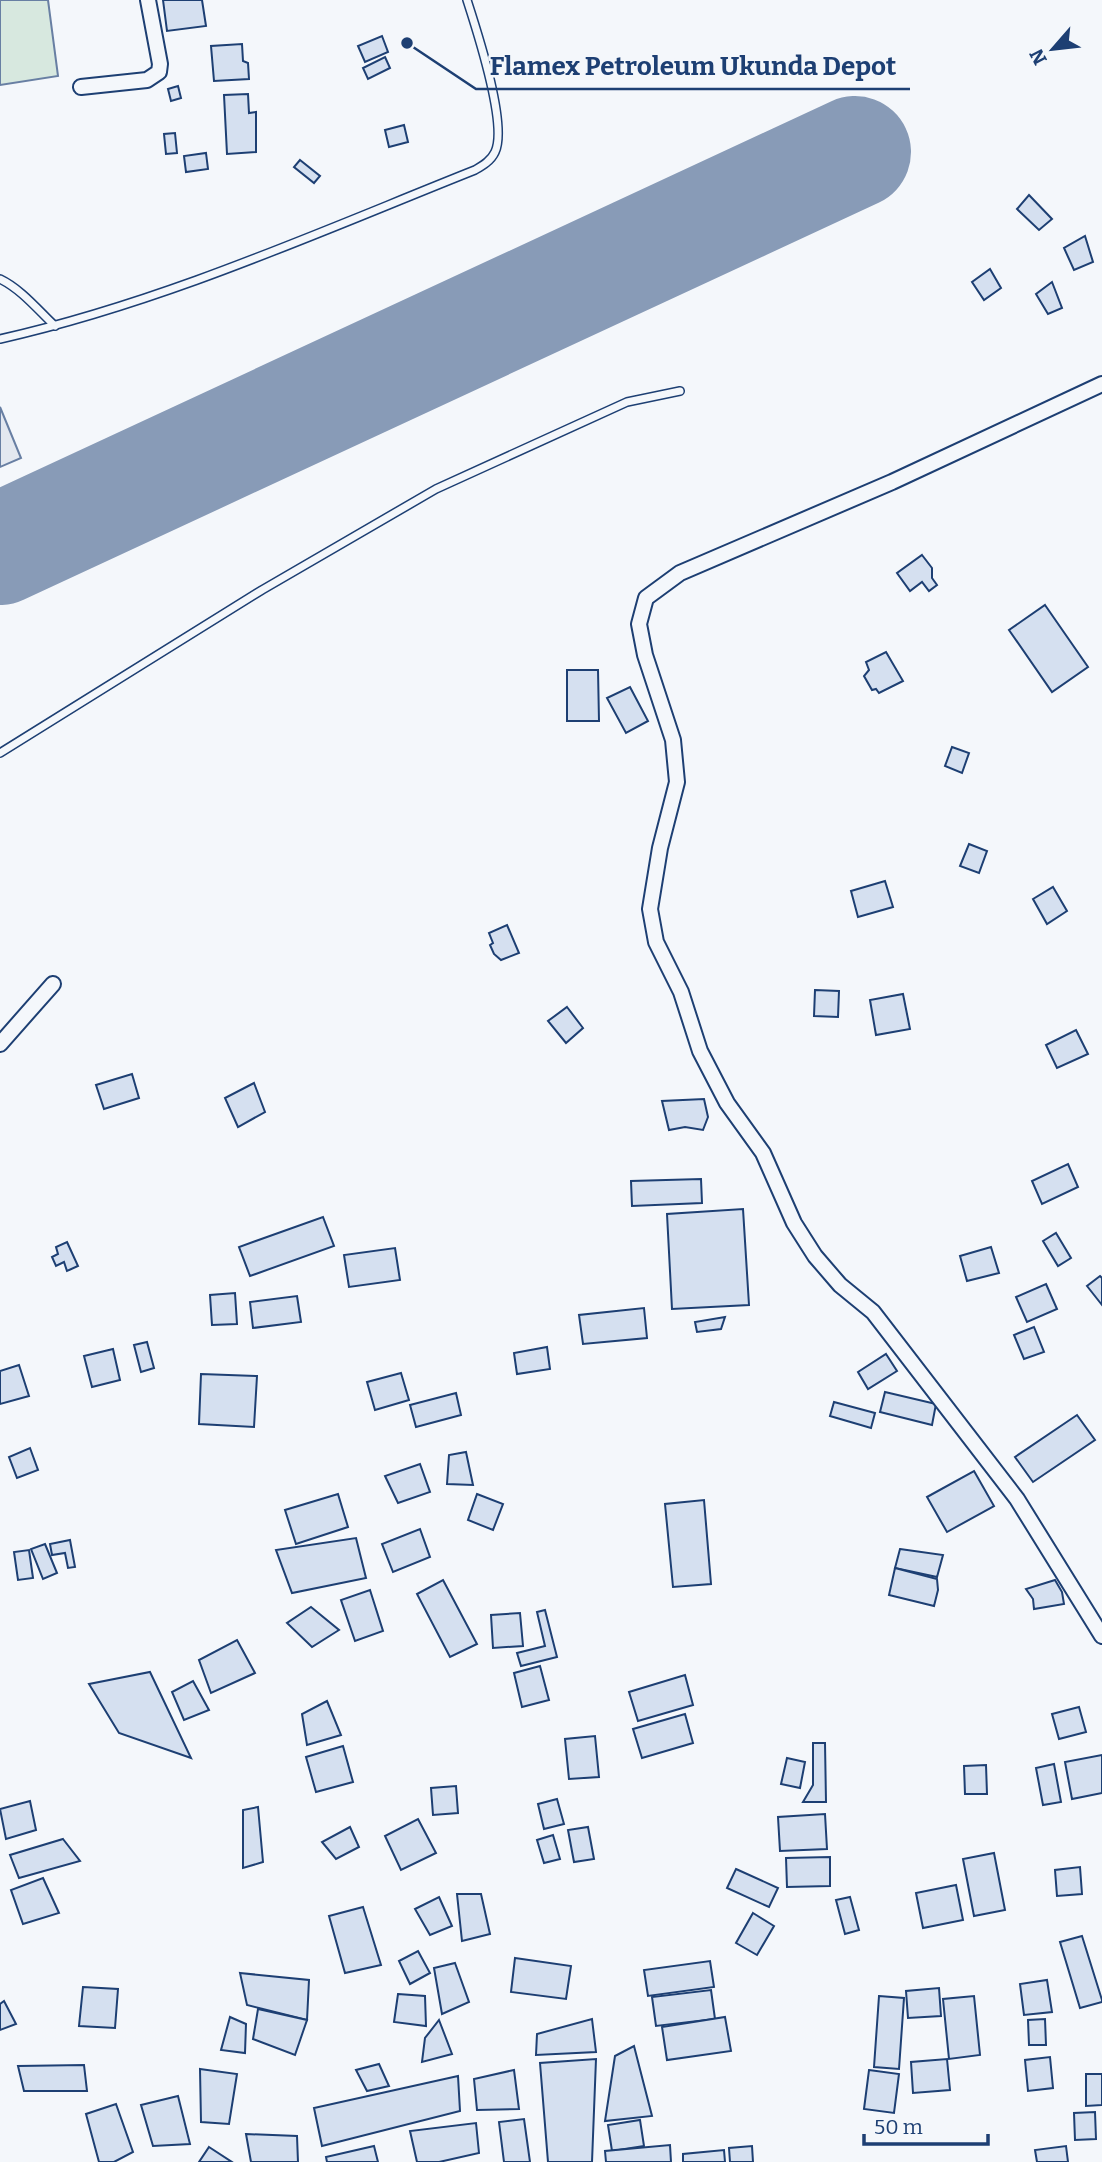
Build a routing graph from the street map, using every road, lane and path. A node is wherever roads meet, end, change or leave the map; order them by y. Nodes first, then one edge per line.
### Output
1 (148, 0) edge
2 (467, 0) edge
3 (81, 87) dead end
4 (0, 279) edge
5 (55, 326) junction
6 (0, 339) edge
7 (1102, 384) edge
8 (680, 391) dead end
9 (0, 753) edge
10 (53, 984) dead end
11 (0, 1045) edge
12 (1102, 1636) edge

1 - 3 street
2 - 5 lane
4 - 5 lane
5 - 6 lane
7 - 12 street
8 - 9 lane
10 - 11 street

